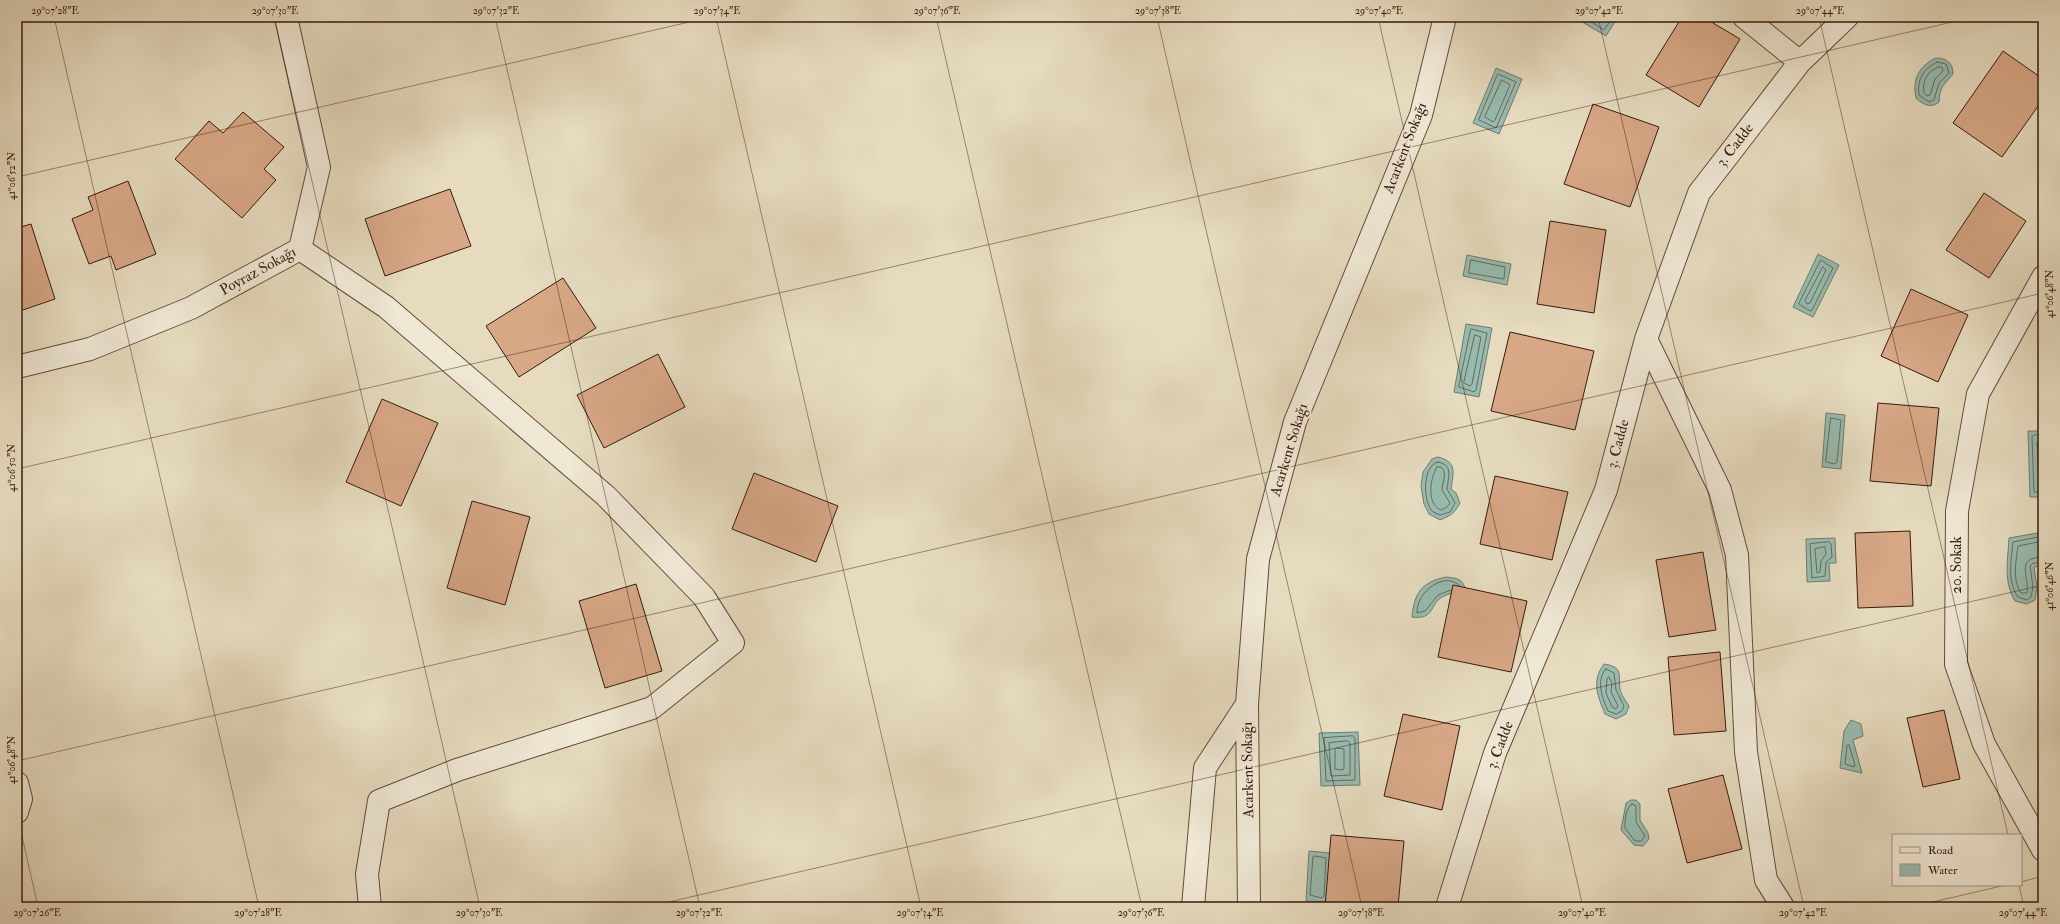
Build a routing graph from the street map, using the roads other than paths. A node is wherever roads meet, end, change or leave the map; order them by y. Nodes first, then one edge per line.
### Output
1 (286, 17) edge
2 (1445, 17) edge
3 (1744, 17) edge
4 (1847, 17) edge
5 (1800, 62) junction
6 (300, 249) junction
7 (2043, 278) edge
8 (1646, 339) junction
9 (17, 367) edge
10 (1248, 704) junction
11 (17, 783) edge
12 (17, 812) edge
13 (2043, 850) edge
14 (370, 907) edge
15 (1193, 907) edge
16 (1249, 907) edge
17 (1447, 907) edge
18 (1783, 907) edge

1 - 6 street, Poyraz Sokağı
2 - 10 street, Acarkent Sokağı
3 - 5 street
4 - 5 street, 3. Cadde
5 - 8 street, 3. Cadde
6 - 9 street, Poyraz Sokağı
6 - 14 street
7 - 13 street, 20. Sokak
8 - 17 street, 3. Cadde
8 - 18 street
10 - 15 street
10 - 16 street, Acarkent Sokağı
11 - 12 street

